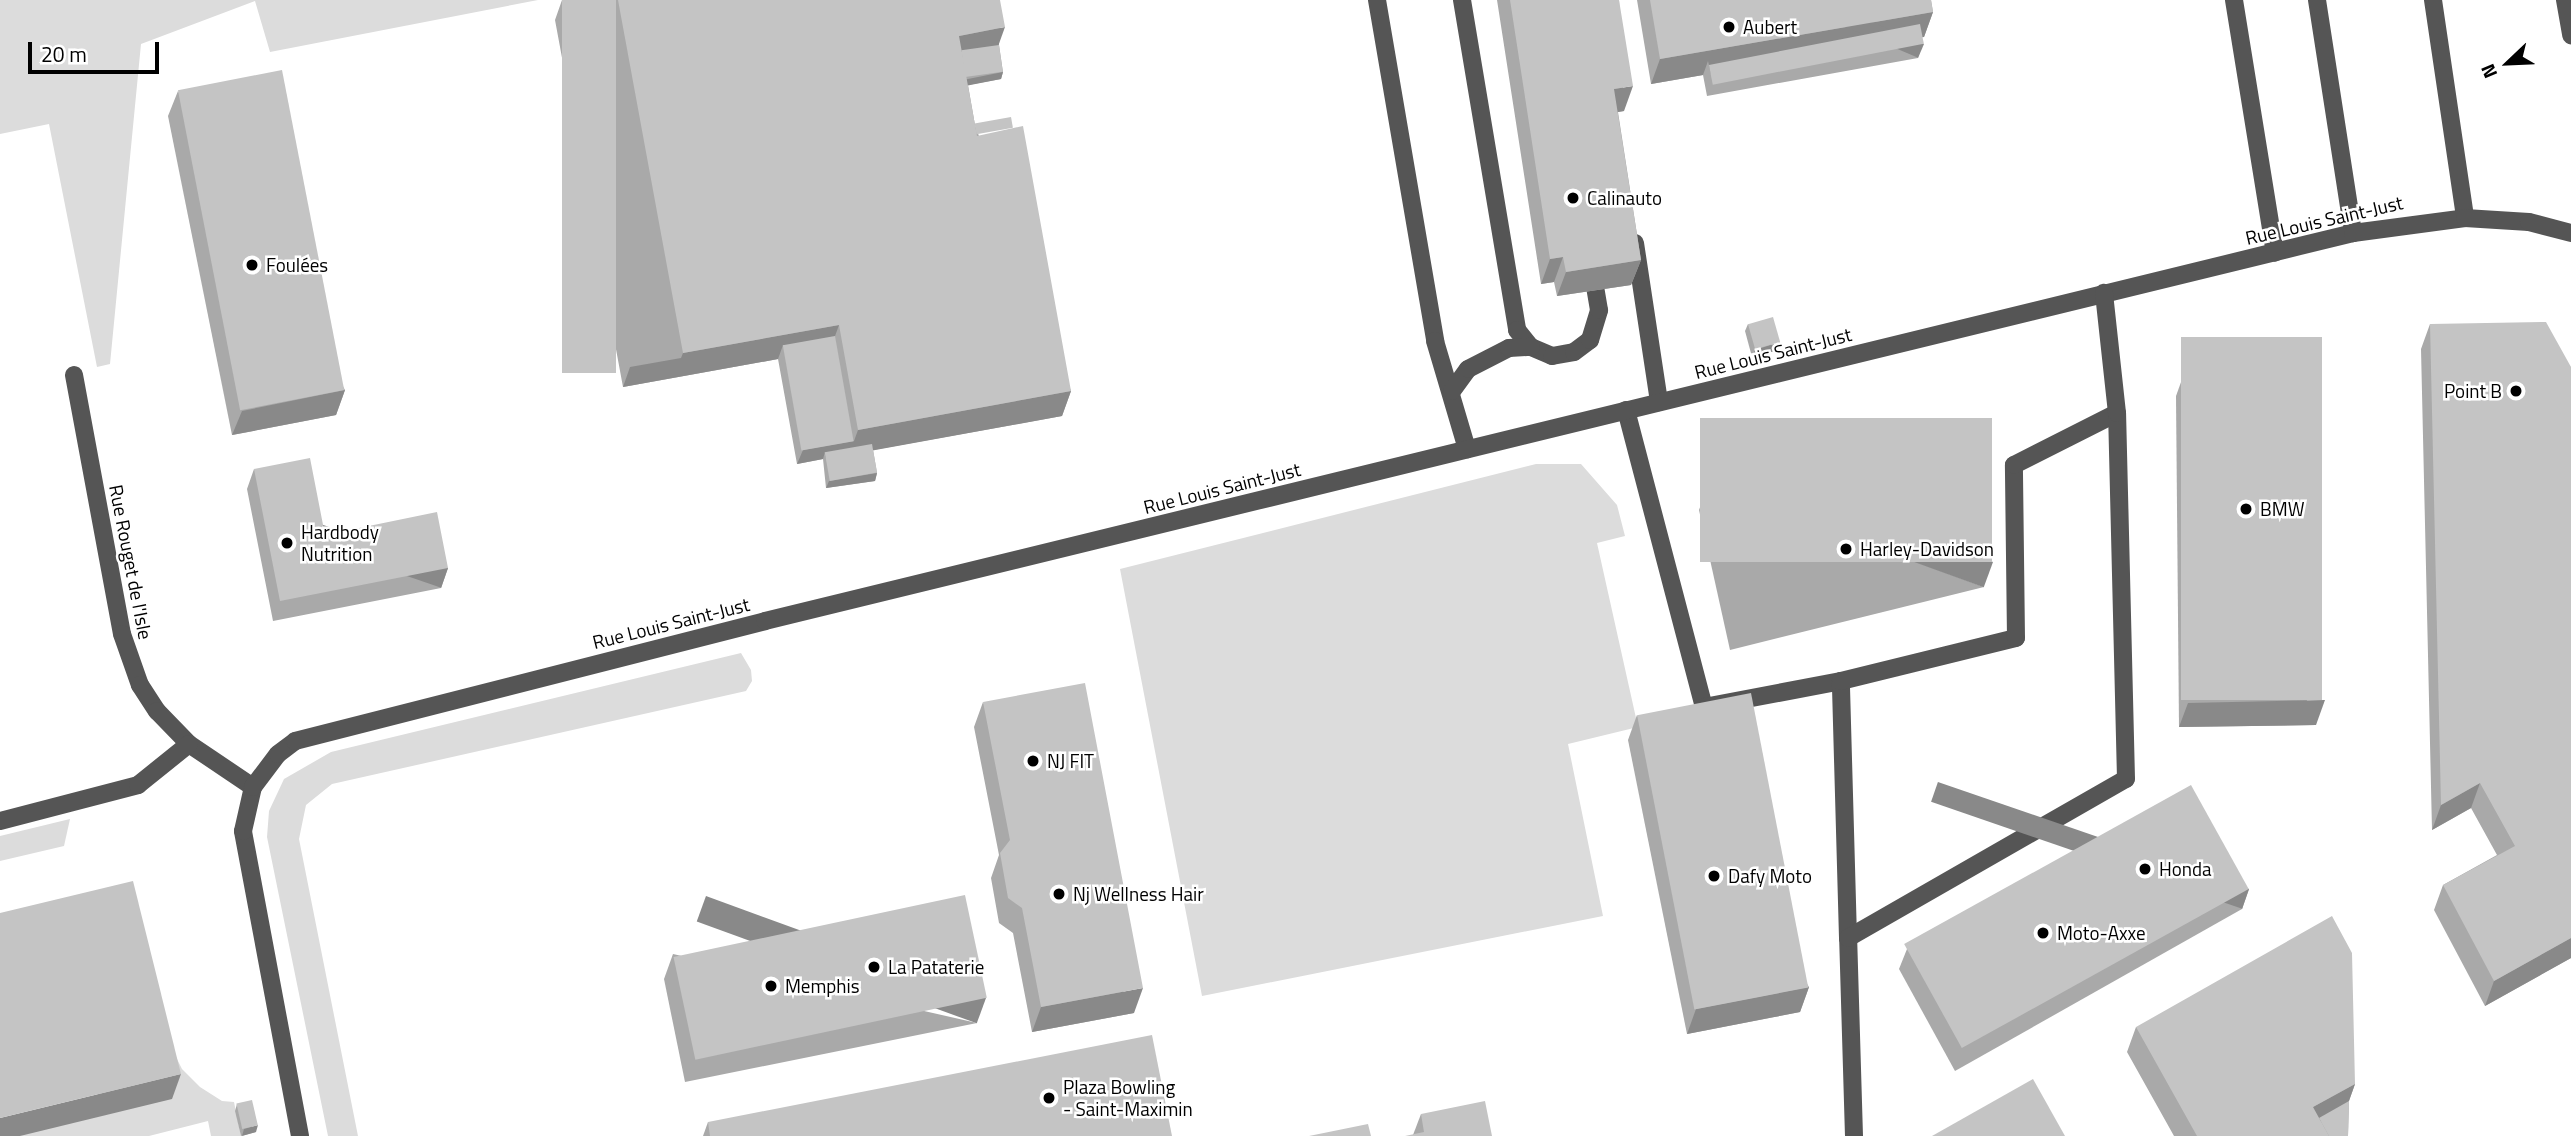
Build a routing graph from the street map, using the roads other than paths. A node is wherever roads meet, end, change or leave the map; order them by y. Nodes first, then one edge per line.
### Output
1 (1377, 0) edge
2 (1462, 0) edge
3 (2234, 0) edge
4 (2317, 0) edge
5 (2433, 0) edge
6 (2565, 0) edge
7 (2571, 35) edge
8 (2465, 218) junction
9 (1633, 228) edge
10 (2353, 233) junction
11 (2571, 233) edge
12 (2275, 253) junction
13 (1589, 256) edge
14 (2104, 293) junction
15 (1531, 347) junction
16 (74, 376) dead end
17 (1452, 391) junction
18 (1659, 402) junction
19 (1626, 410) junction
20 (2117, 413) junction
21 (1467, 449) junction
22 (1841, 681) junction
23 (189, 744) junction
24 (253, 787) junction
25 (0, 821) edge
26 (1848, 938) junction
27 (300, 1136) edge
28 (1854, 1136) edge

1 - 17 street
2 - 15 street
3 - 12 street
4 - 10 street
5 - 8 street
6 - 7 street
8 - 10 street, Rue Louis Saint-Just
8 - 11 street, Rue Louis Saint-Just
9 - 18 street
10 - 12 street, Rue Louis Saint-Just
12 - 14 street, Rue Louis Saint-Just
13 - 15 street
14 - 18 street, Rue Louis Saint-Just
14 - 20 street
15 - 17 street
16 - 23 street, Rue Rouget de l'Isle
17 - 21 street
18 - 19 street, Rue Louis Saint-Just
19 - 21 street, Rue Louis Saint-Just
19 - 22 street
20 - 22 street
20 - 26 street
21 - 24 street, Rue Louis Saint-Just
22 - 26 street
23 - 24 street, Rue Rouget de l'Isle
23 - 25 street
24 - 27 street, Rue Louis Saint-Just
26 - 28 street

